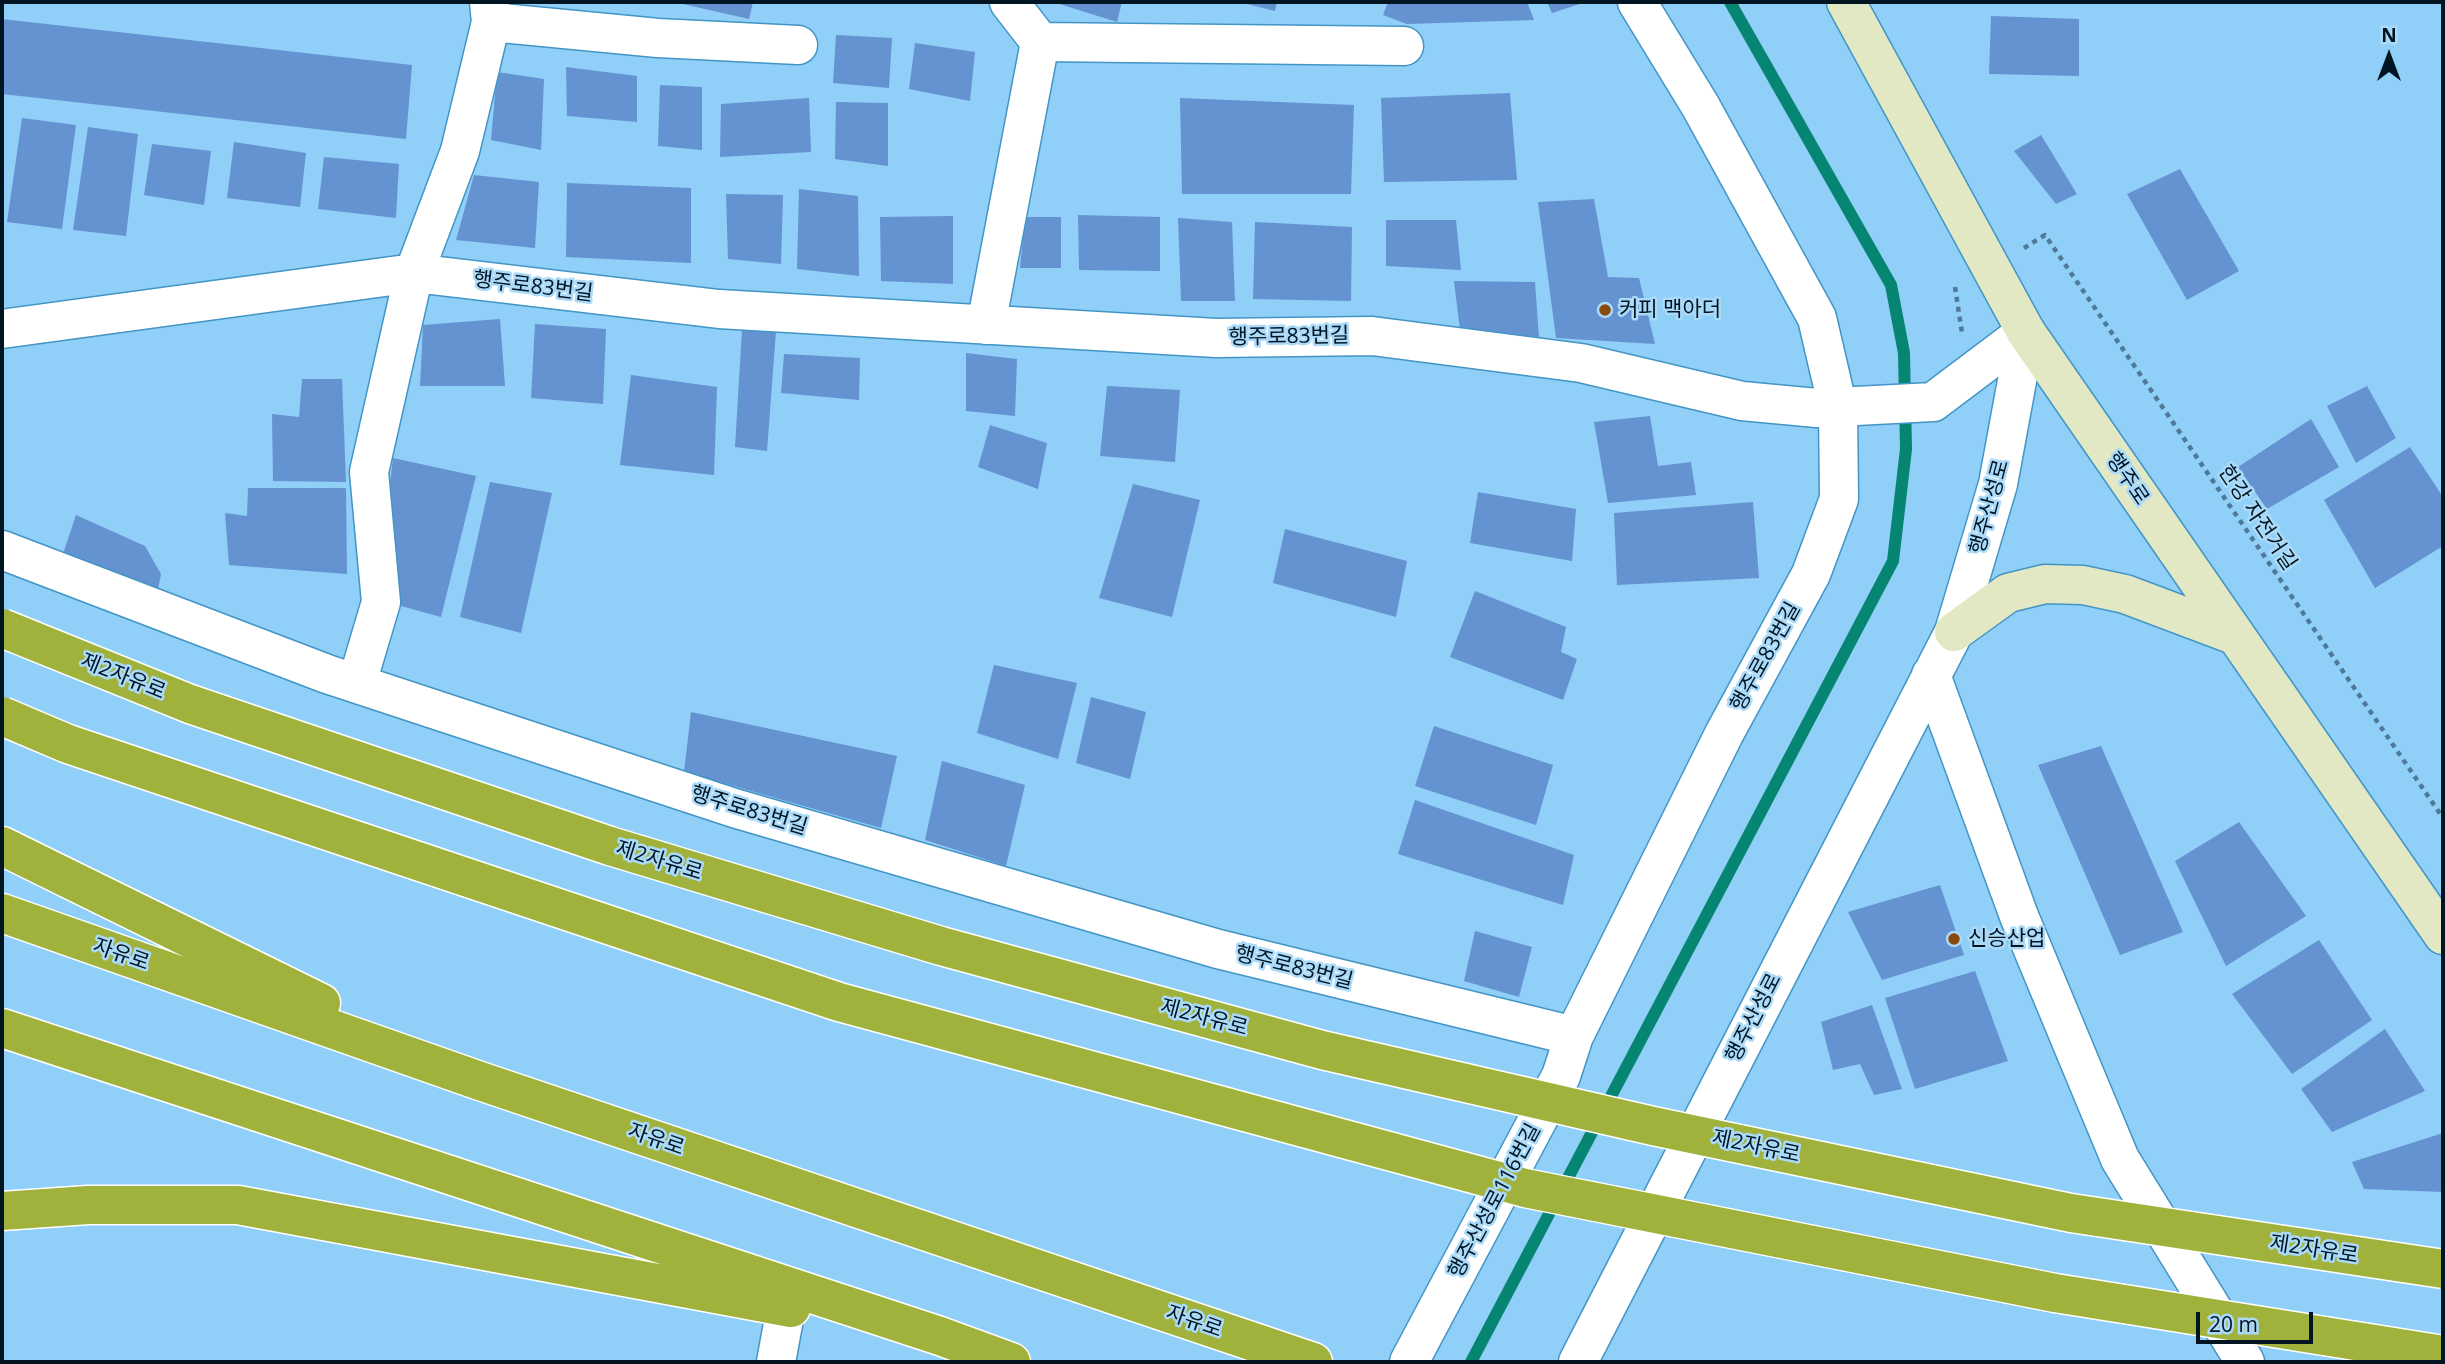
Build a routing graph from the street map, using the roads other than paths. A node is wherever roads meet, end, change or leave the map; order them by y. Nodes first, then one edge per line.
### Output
1 (1009, 2) edge
2 (1637, 2) edge
3 (1846, 2) edge
4 (490, 12) edge
5 (1040, 42) junction
6 (798, 45) dead end
7 (1404, 46) dead end
8 (414, 273) junction
9 (986, 325) junction
10 (2, 329) edge
11 (2026, 332) junction
12 (1838, 408) junction
13 (2, 550) edge
14 (2, 628) edge
15 (1954, 632) junction
16 (2234, 635) junction
17 (1931, 675) junction
18 (357, 683) junction
19 (2, 716) edge
20 (2, 846) edge
21 (2, 913) edge
22 (2443, 935) edge
23 (2, 1028) edge
24 (1574, 1036) junction
25 (481, 1081) junction
26 (2, 1211) edge
27 (2443, 1269) edge
28 (786, 1307) junction
29 (940, 1336) junction
30 (2443, 1355) edge
31 (1306, 1360) edge
32 (776, 1362) edge
33 (1011, 1362) edge
34 (1409, 1362) edge
35 (1578, 1362) edge
36 (2245, 1362) edge

1 - 5 street
2 - 12 street, 행주로83번길
3 - 11 main road, 행주로
4 - 6 street
4 - 8 street
5 - 7 street
5 - 9 street
8 - 9 street, 행주로83번길
8 - 10 street, 행주로83번길
8 - 18 street
9 - 12 street, 행주로83번길
11 - 12 street
11 - 15 street, 행주산성로
11 - 16 main road, 행주로
12 - 24 street, 행주로83번길
13 - 18 street, 행주로83번길
14 - 27 highway, 제2자유로, bridge
15 - 16 main road
15 - 17 street, 행주산성로
16 - 22 main road, 행주로
17 - 35 street, 행주산성로
17 - 36 street
18 - 24 street, 행주로83번길
19 - 30 highway, bridge
20 - 25 highway
21 - 25 highway, 자유로
23 - 29 highway
24 - 34 street, 행주산성로116번길
25 - 31 highway, 자유로
26 - 28 highway
28 - 29 highway
28 - 32 street
29 - 33 highway

